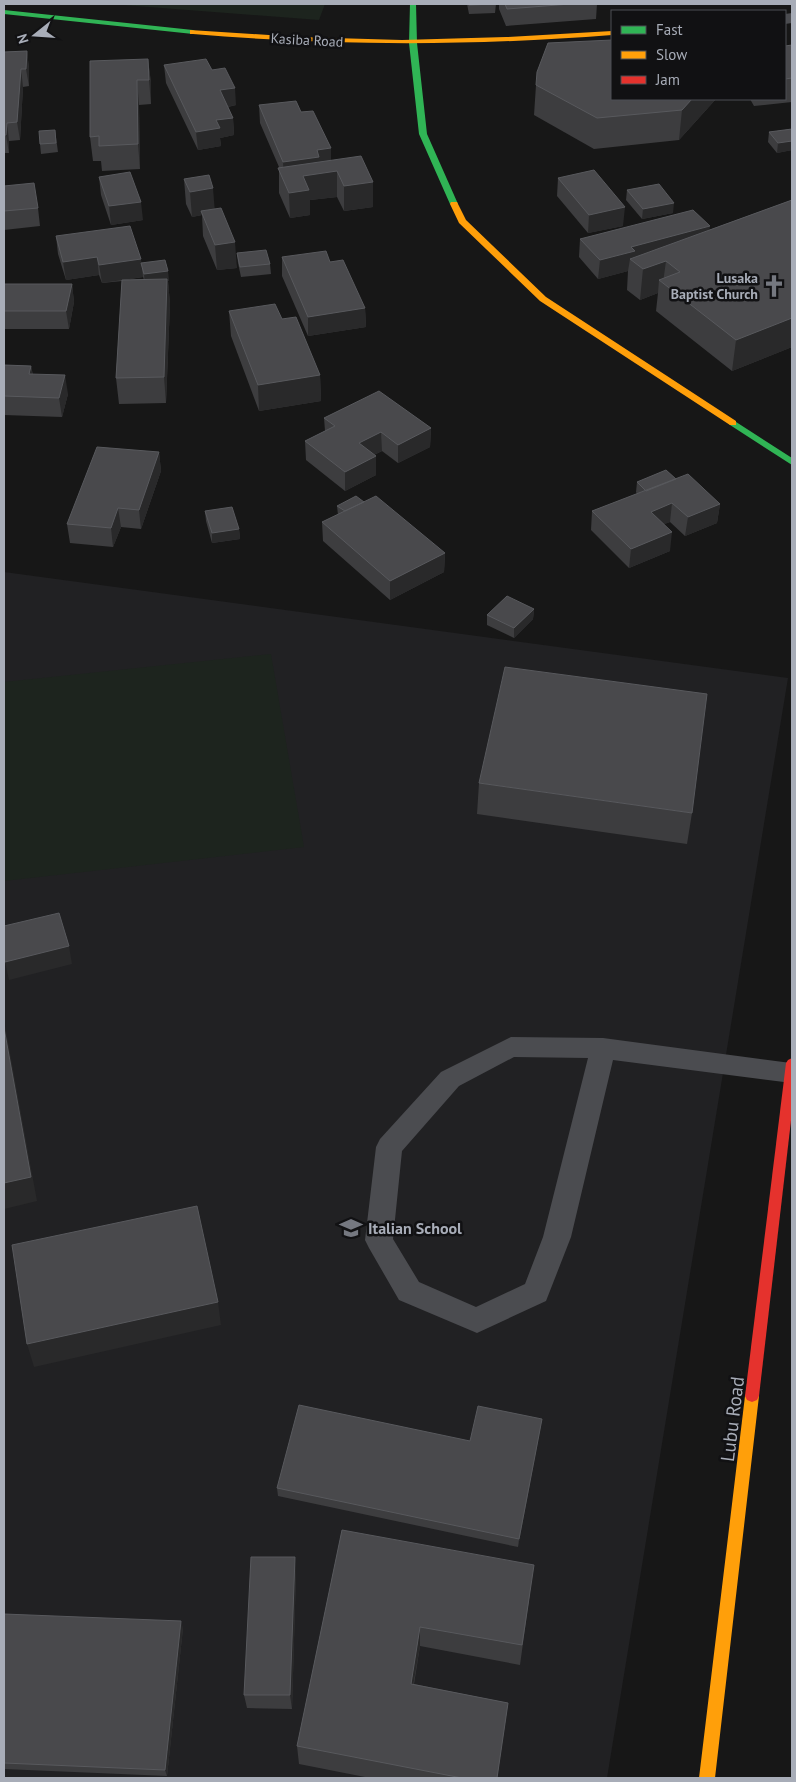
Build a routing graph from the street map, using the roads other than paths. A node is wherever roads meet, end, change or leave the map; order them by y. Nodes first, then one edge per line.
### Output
1 (413, 4) edge
2 (4, 12) edge
3 (611, 33) edge
4 (413, 43) junction
5 (792, 462) edge
6 (604, 1048) junction
7 (792, 1068) edge
8 (707, 1778) edge

1 - 4 street
2 - 4 street, Kasiba Road
3 - 4 street, Kasiba Road
4 - 5 street
6 - 6 lane
6 - 7 lane
7 - 8 street, Lubu Road

